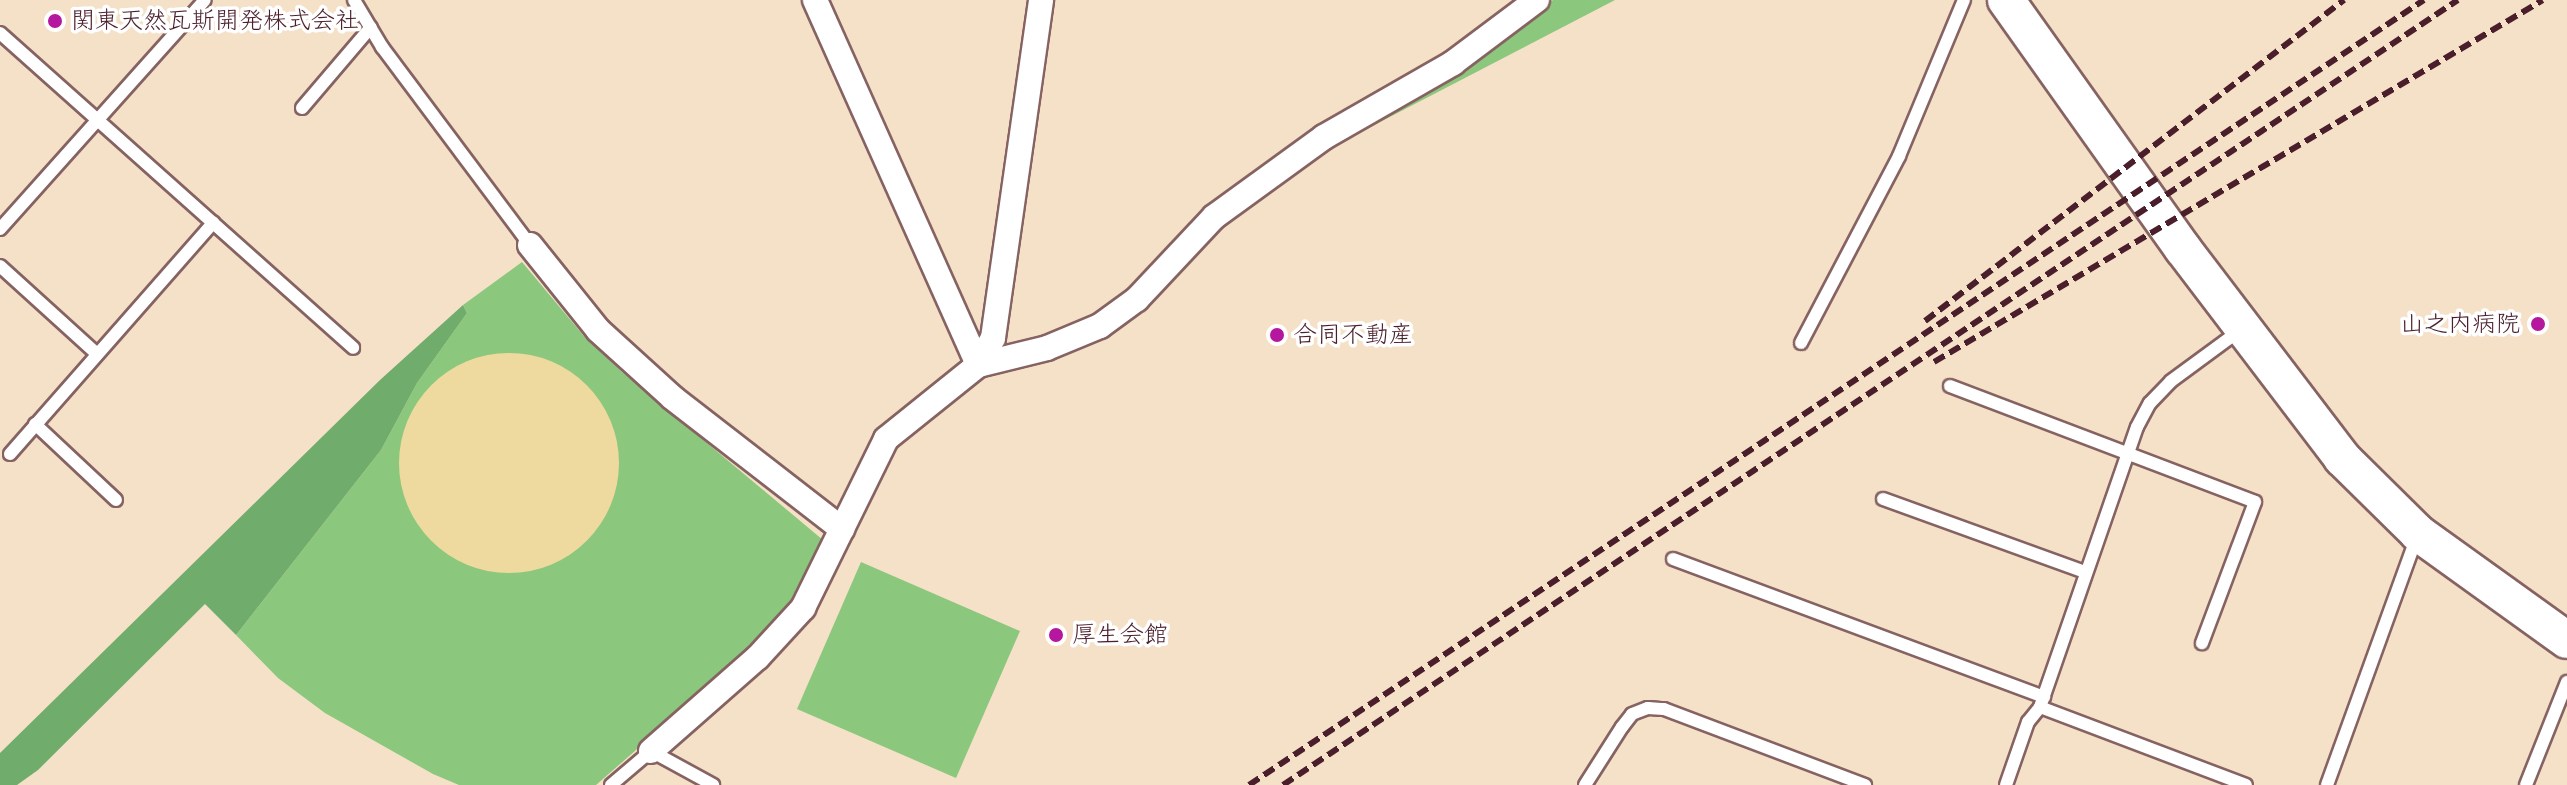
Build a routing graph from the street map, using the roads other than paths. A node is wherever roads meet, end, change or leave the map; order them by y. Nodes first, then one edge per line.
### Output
1 (205, 0) edge
2 (354, 0) edge
3 (815, 0) edge
4 (1041, 0) edge
5 (1537, 0) edge
6 (1964, 0) edge
7 (2006, 0) edge
8 (371, 27) junction
9 (0, 33) edge
10 (302, 108) dead end
11 (98, 119) junction
12 (213, 223) junction
13 (0, 229) edge
14 (530, 245) joint
15 (0, 266) edge
16 (2242, 329) junction
17 (1801, 343) dead end
18 (353, 348) dead end
19 (95, 352) junction
20 (978, 365) junction
21 (1950, 386) dead end
22 (35, 424) junction
23 (2127, 452) junction
24 (10, 454) dead end
25 (1883, 499) dead end
26 (116, 500) dead end
27 (842, 529) junction
28 (2418, 533) junction
29 (1673, 559) dead end
30 (2085, 572) junction
31 (2567, 640) edge
32 (2202, 643) dead end
33 (2567, 682) edge
34 (2042, 702) junction
35 (651, 751) junction
36 (611, 785) edge
37 (713, 785) edge
38 (1585, 785) edge
39 (1865, 785) edge
40 (2006, 785) edge
41 (2246, 785) edge
42 (2327, 785) edge
43 (2526, 785) edge

1 - 11 lane
2 - 8 lane
3 - 20 street
4 - 20 street
5 - 20 street
6 - 17 lane
7 - 16 street
8 - 10 lane
8 - 14 lane
9 - 11 lane
11 - 12 lane
11 - 13 lane
12 - 18 lane
12 - 19 lane
14 - 27 street
15 - 19 lane
16 - 23 lane
16 - 28 street
19 - 22 lane
20 - 27 street
21 - 23 lane
22 - 24 lane
22 - 26 lane
23 - 30 lane
23 - 32 lane
25 - 30 lane
27 - 35 street
28 - 31 street
28 - 42 lane
29 - 34 lane
30 - 34 lane
33 - 43 lane
34 - 40 lane
34 - 41 lane
35 - 36 lane
35 - 37 lane
38 - 39 lane

